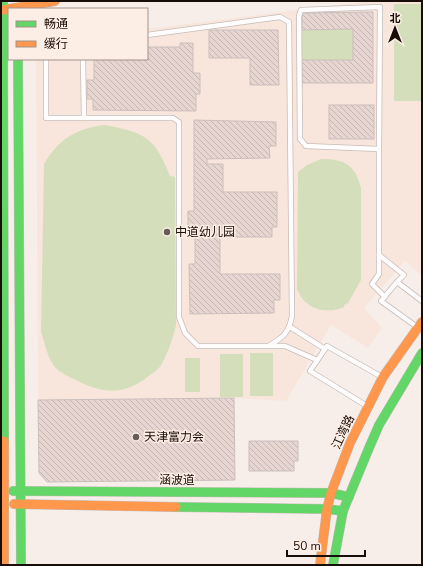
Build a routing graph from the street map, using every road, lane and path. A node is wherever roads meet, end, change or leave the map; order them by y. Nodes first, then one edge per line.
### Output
1 (55, 1) edge
2 (3, 5) edge
3 (19, 5) edge
4 (148, 35) edge
5 (18, 60) edge
6 (46, 60) edge
7 (83, 60) edge
8 (84, 118) junction
9 (379, 149) junction
10 (380, 255) junction
11 (397, 282) junction
12 (385, 297) junction
13 (422, 300) edge
14 (420, 325) edge
15 (290, 327) junction
16 (269, 346) junction
17 (325, 349) junction
18 (422, 353) edge
19 (317, 360) junction
20 (383, 378) junction
21 (368, 407) junction
22 (21, 491) junction
23 (4, 492) junction
24 (332, 493) junction
25 (349, 498) junction
26 (4, 504) junction
27 (21, 504) junction
28 (327, 509) junction
29 (343, 511) junction
30 (4, 565) edge
31 (21, 565) edge
32 (320, 565) edge
33 (333, 565) edge

1 - 3 main road
2 - 3 main road
2 - 23 main road
4 - 15 lane
5 - 22 main road
6 - 8 lane
7 - 8 lane
8 - 16 lane
9 - 9 lane
9 - 10 lane
10 - 11 lane
10 - 12 lane
11 - 12 lane
11 - 13 lane
12 - 14 lane
14 - 20 main road, 江湾路
15 - 16 lane
15 - 17 lane
16 - 19 lane
17 - 19 lane
17 - 20 lane
18 - 25 main road
19 - 21 lane
20 - 21 main road, 江湾路
21 - 24 main road, 江湾路
22 - 23 main road, 涵波道
22 - 24 main road, 涵波道
22 - 27 main road
23 - 26 main road
24 - 25 main road, 涵波道
24 - 28 main road, 江湾路
25 - 29 main road
26 - 27 main road
26 - 30 main road
27 - 28 main road
27 - 31 main road
28 - 29 main road
28 - 32 main road, 江湾路
29 - 33 main road

